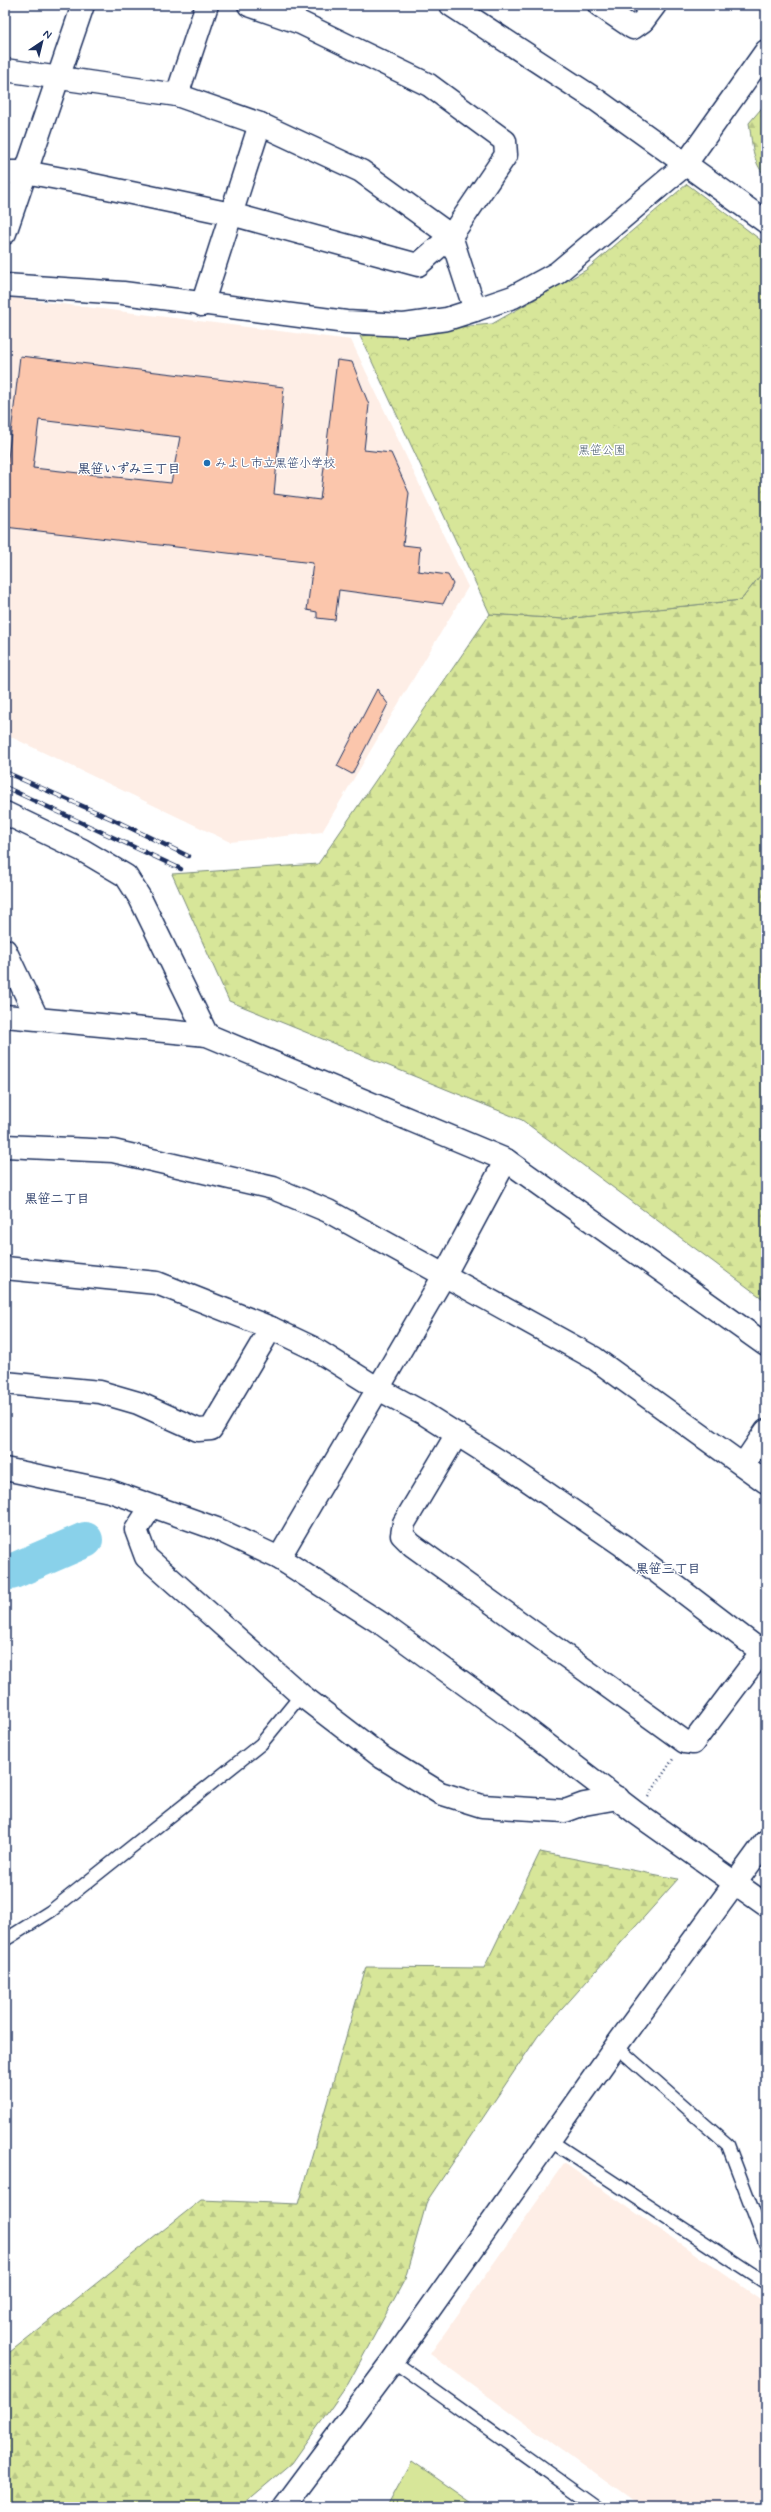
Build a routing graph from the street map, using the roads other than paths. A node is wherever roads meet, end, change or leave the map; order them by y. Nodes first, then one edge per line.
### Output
1 (83, 5) edge
2 (207, 5) edge
3 (249, 5) edge
4 (451, 5) edge
5 (599, 5) edge
6 (655, 5) edge
7 (766, 51) edge
8 (5, 70) edge
9 (58, 78) junction
10 (177, 95) junction
11 (260, 124) junction
12 (685, 165) junction
13 (15, 172) edge
14 (231, 214) junction
15 (766, 222) edge
16 (5, 233) edge
17 (451, 236) junction
18 (5, 284) edge
19 (202, 305) junction
20 (475, 310) junction
21 (5, 813) edge
22 (5, 950) edge
23 (5, 1016) edge
24 (37, 1018) junction
25 (207, 1035) junction
26 (5, 1146) edge
27 (506, 1160) junction
28 (5, 1268) edge
29 (445, 1274) junction
30 (271, 1328) junction
31 (766, 1345) edge
32 (5, 1383) edge
33 (377, 1388) junction
34 (766, 1431) edge
35 (457, 1434) junction
36 (743, 1464) junction
37 (5, 1469) edge
38 (766, 1482) edge
39 (151, 1507) junction
40 (279, 1558) junction
41 (764, 1649) edge
42 (301, 1695) junction
43 (618, 1798) junction
44 (766, 1841) edge
45 (734, 1885) junction
46 (766, 1906) edge
47 (5, 1940) edge
48 (616, 2046) junction
49 (549, 2140) junction
50 (766, 2245) edge
51 (766, 2283) edge
52 (393, 2361) junction
53 (284, 2507) edge
54 (597, 2507) edge

1 - 9 street
2 - 10 street
3 - 17 street
4 - 12 street
5 - 6 street
7 - 12 street
8 - 9 street
9 - 10 street
9 - 13 street
10 - 11 street
11 - 14 street
11 - 17 street
12 - 15 street
12 - 20 street
13 - 14 street
13 - 16 street
14 - 17 street
14 - 19 street
17 - 20 street
18 - 19 street
19 - 20 street
21 - 25 street
22 - 24 street
23 - 24 street
24 - 25 street
25 - 27 street
26 - 29 street
27 - 29 street
27 - 31 street
28 - 30 street
29 - 33 street
29 - 36 street
30 - 32 street
30 - 33 street
33 - 35 street
33 - 40 street
34 - 36 street
35 - 41 street
35 - 41 street
36 - 38 street
37 - 39 street
39 - 40 street
39 - 42 street
40 - 43 street
42 - 43 street
42 - 47 lane
43 - 45 street
44 - 45 street
45 - 46 street
45 - 48 street
48 - 49 street
48 - 50 lane
49 - 51 lane
49 - 52 street
52 - 53 street
52 - 54 lane

